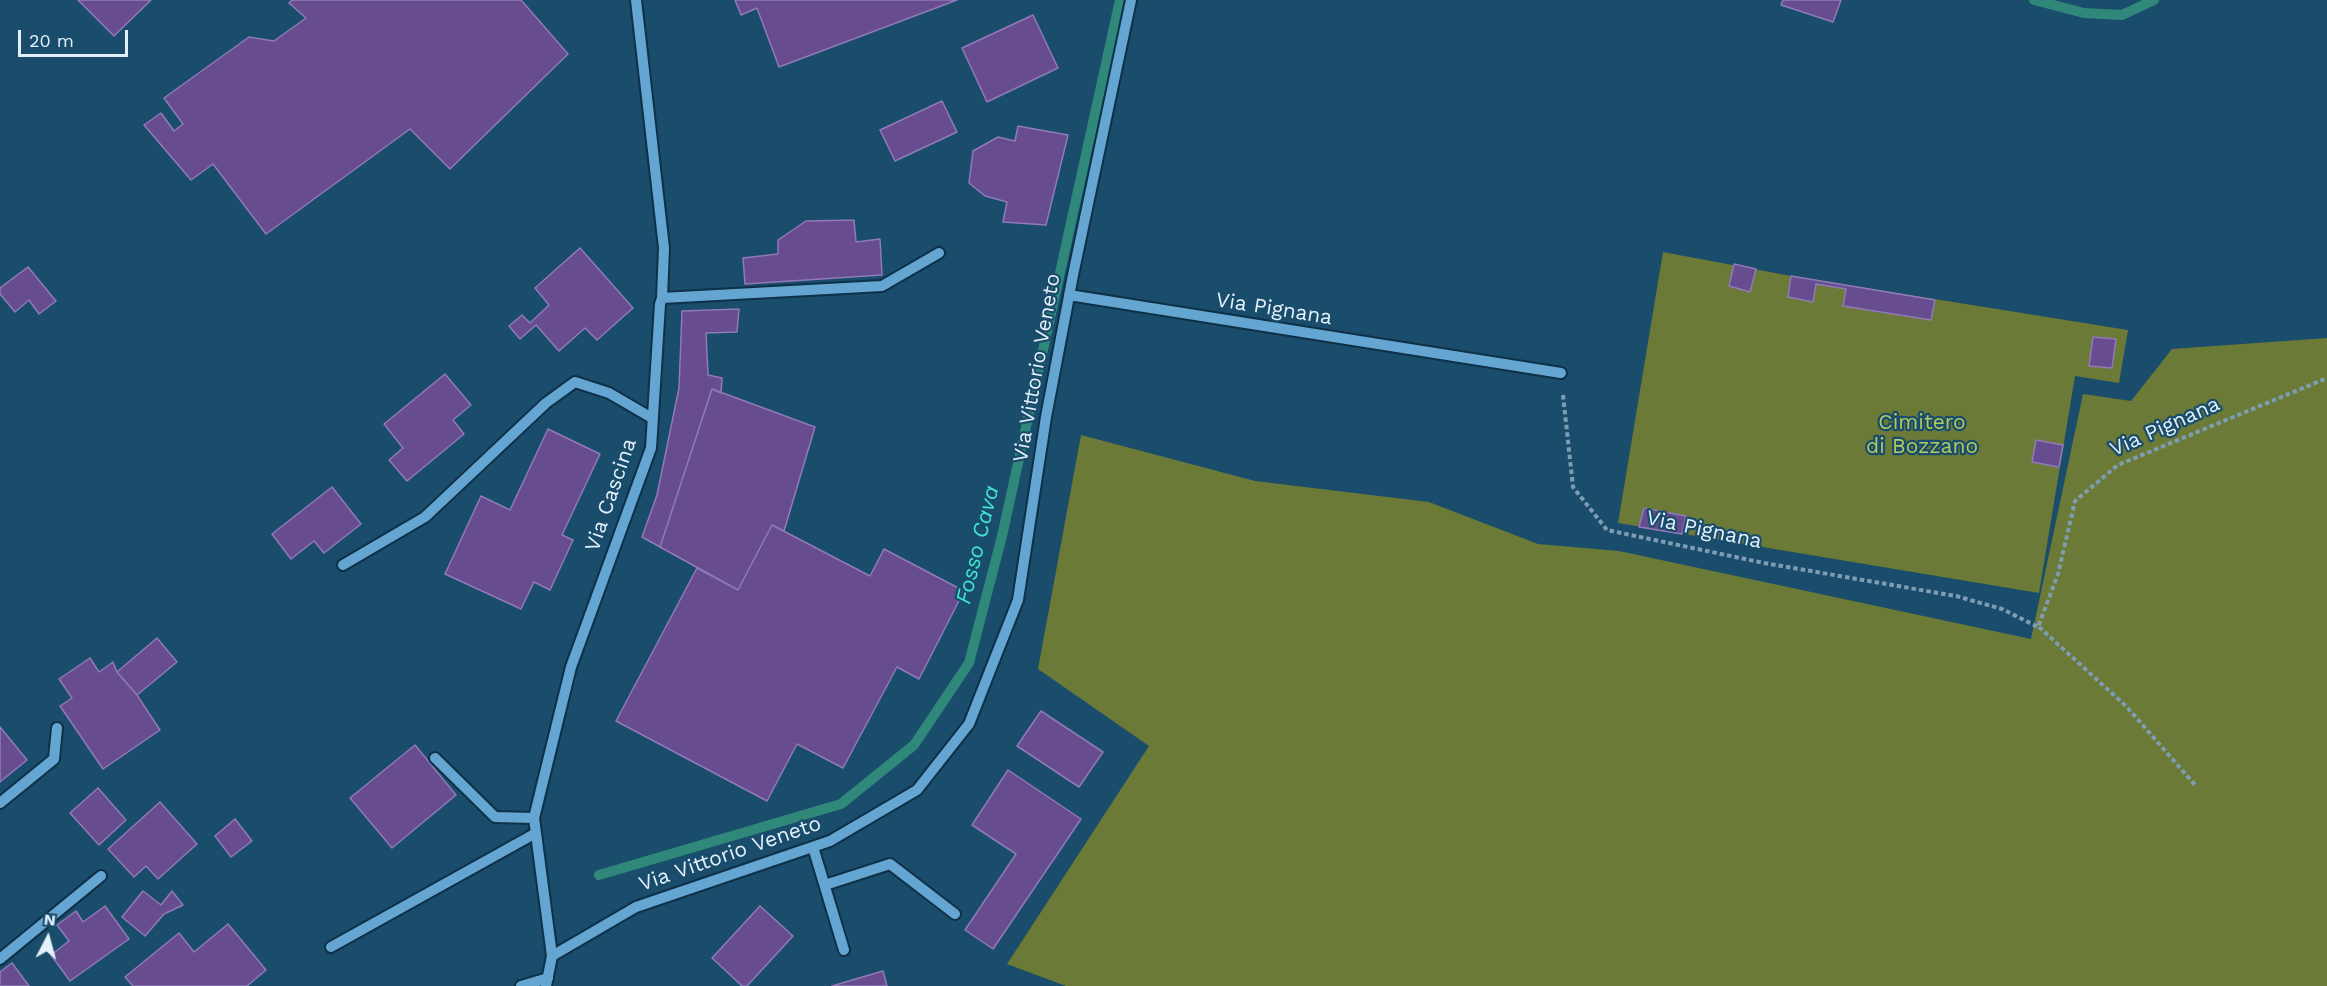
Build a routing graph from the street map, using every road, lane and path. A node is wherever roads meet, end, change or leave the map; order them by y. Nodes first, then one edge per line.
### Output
1 (636, 0) edge
2 (1131, 0) edge
3 (939, 253) dead end
4 (1069, 295) junction
5 (662, 298) junction
6 (1561, 373) joint
7 (2327, 378) edge
8 (652, 417) junction
9 (343, 566) dead end
10 (2038, 627) junction
11 (57, 728) dead end
12 (435, 758) dead end
13 (2196, 786) dead end
14 (0, 802) edge
15 (534, 818) junction
16 (536, 833) junction
17 (813, 847) junction
18 (101, 876) dead end
19 (825, 885) junction
20 (955, 914) dead end
21 (331, 947) dead end
22 (844, 950) dead end
23 (552, 956) junction
24 (0, 959) edge
25 (547, 982) edge
26 (521, 986) edge

1 - 5 street, Via Cascina
2 - 4 street, Via Vittorio Veneto
3 - 5 street
4 - 6 street, Via Pignana
4 - 17 street, Via Vittorio Veneto
5 - 8 street, Via Cascina
6 - 10 path, Via Pignana
7 - 10 path, Via Pignana
8 - 9 street
8 - 15 street, Via Cascina
10 - 13 path
11 - 14 street
12 - 15 street
15 - 16 street, Via Cascina
16 - 21 street
16 - 23 street, Via Cascina
17 - 19 street
17 - 23 street, Via Vittorio Veneto
18 - 24 street
19 - 20 street
19 - 22 street
23 - 25 street
25 - 26 street

